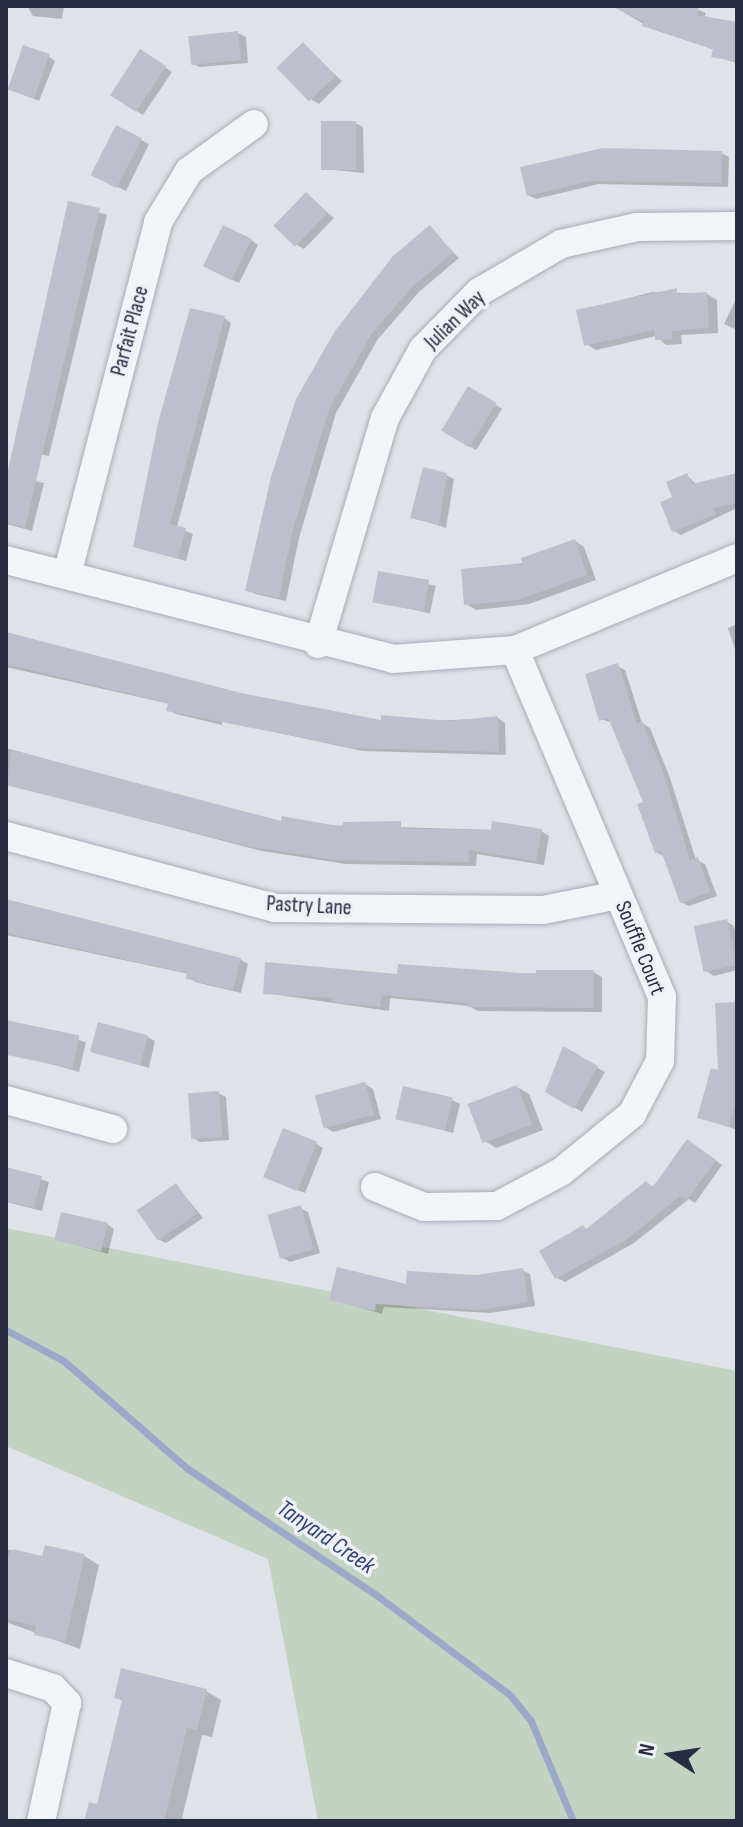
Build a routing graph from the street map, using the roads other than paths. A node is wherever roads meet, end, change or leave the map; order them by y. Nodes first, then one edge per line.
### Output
1 (254, 124) dead end
2 (737, 226) edge
3 (737, 558) edge
4 (6, 560) edge
5 (67, 575) junction
6 (318, 644) junction
7 (515, 650) junction
8 (6, 836) edge
9 (619, 895) junction
10 (6, 1100) edge
11 (113, 1129) dead end
12 (375, 1187) dead end
13 (6, 1673) edge
14 (41, 1821) edge

1 - 5 street, Parfait Place
2 - 6 street, Julian Way
3 - 7 street
4 - 5 street
5 - 6 street
6 - 7 street
7 - 9 street, Souffle Court
8 - 9 street, Pastry Lane
9 - 12 street, Souffle Court
10 - 11 street
13 - 14 street

